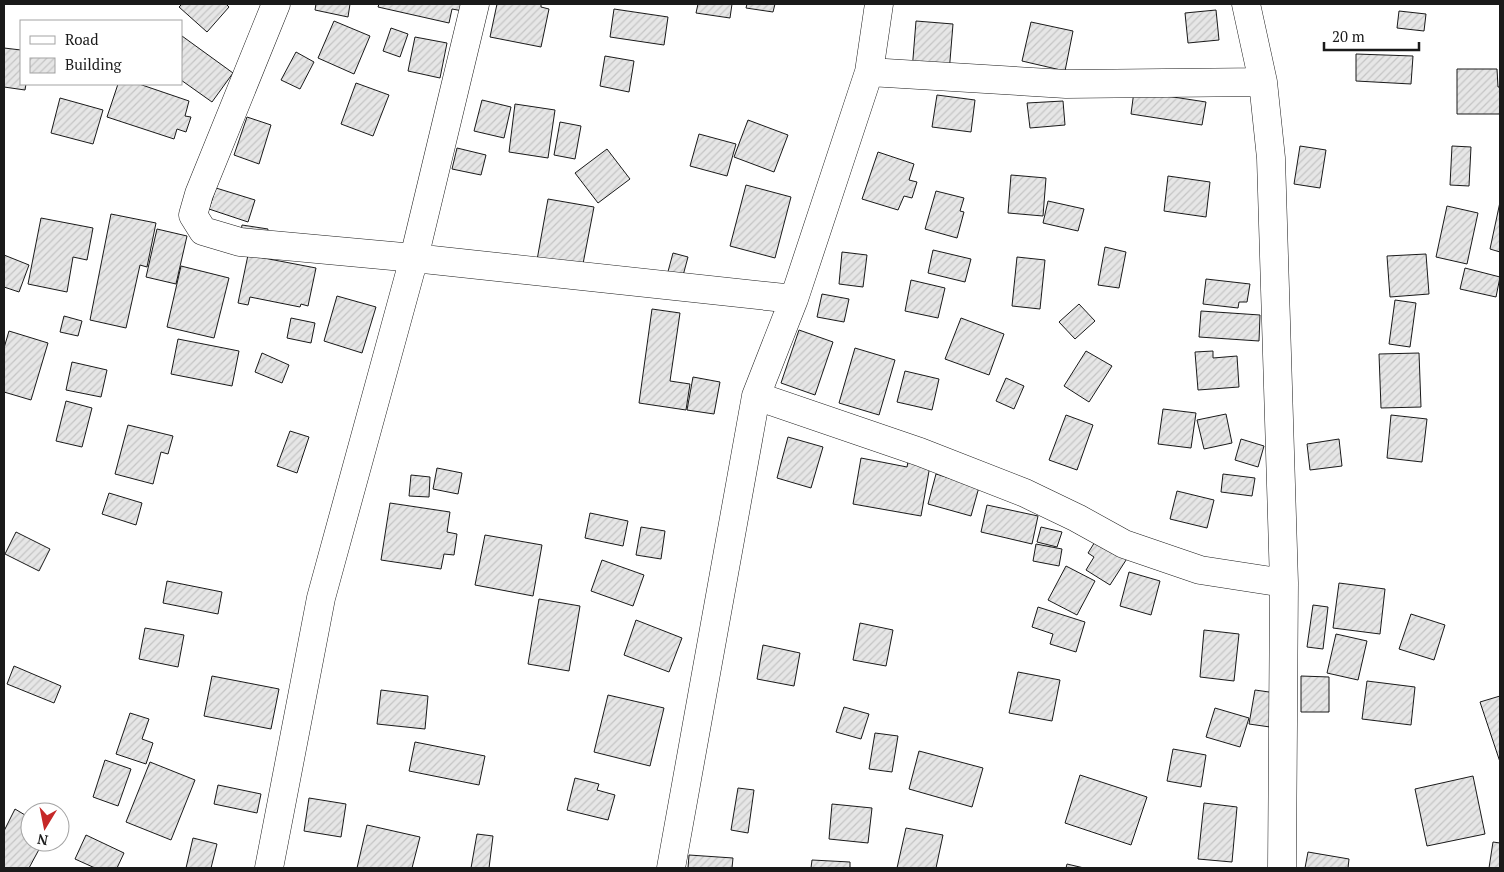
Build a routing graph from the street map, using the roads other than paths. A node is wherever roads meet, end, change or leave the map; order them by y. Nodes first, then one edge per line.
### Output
1 (276, 4) edge
2 (475, 4) edge
3 (879, 4) edge
4 (1246, 4) edge
5 (868, 72) junction
6 (1263, 82) junction
7 (414, 258) junction
8 (794, 299) junction
9 (756, 396) junction
10 (1284, 583) junction
11 (269, 868) edge
12 (671, 868) edge
13 (1282, 868) edge

1 - 7 street
2 - 7 street
3 - 5 street
4 - 6 street
5 - 6 street
5 - 8 street
6 - 10 street
7 - 8 street
7 - 11 street
8 - 9 street
9 - 10 street
9 - 12 street
10 - 13 street

